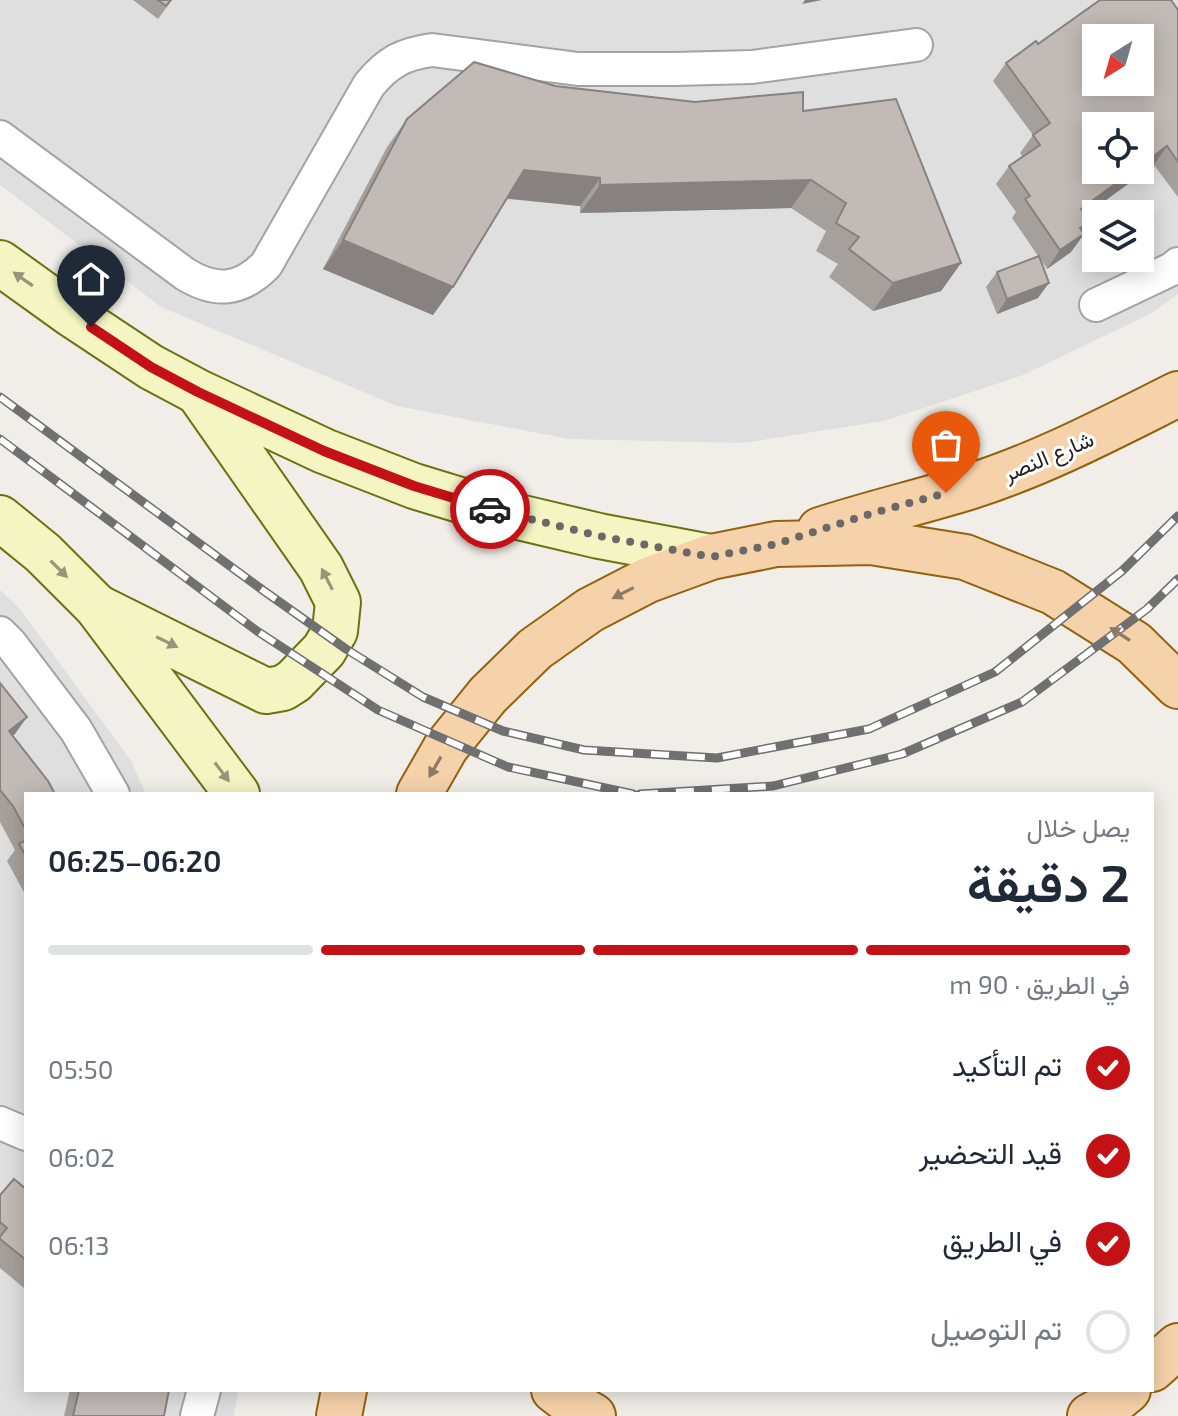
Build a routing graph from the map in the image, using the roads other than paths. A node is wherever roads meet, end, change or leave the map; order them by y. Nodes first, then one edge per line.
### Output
1 (916, 45) dead end
2 (0, 137) edge
3 (0, 263) edge
4 (1178, 264) edge
5 (1096, 305) dead end
6 (198, 392) junction
7 (1178, 394) edge
8 (0, 518) edge
9 (776, 544) junction
10 (711, 557) junction
11 (97, 607) junction
12 (0, 633) edge
13 (1178, 686) edge
14 (112, 792) edge
15 (236, 792) edge
16 (420, 792) edge
17 (0, 1123) edge
18 (24, 1133) edge
19 (1178, 1346) edge
20 (1154, 1367) edge
21 (203, 1392) edge
22 (344, 1392) edge
23 (557, 1392) edge
24 (1126, 1392) edge
25 (197, 1416) edge
26 (339, 1416) edge
27 (593, 1416) edge
28 (1090, 1416) edge

1 - 2 street
6 -> 3 main road
4 - 5 street
6 - 10 main road
11 -> 6 main road
7 - 9 main road, شارع النصر
8 -> 11 main road
9 - 10 main road
13 -> 9 main road
10 -> 16 main road
11 -> 15 main road
12 - 14 street
17 - 18 street
19 - 20 main road
21 - 25 street
22 - 26 main road
23 - 27 main road
24 - 28 main road

